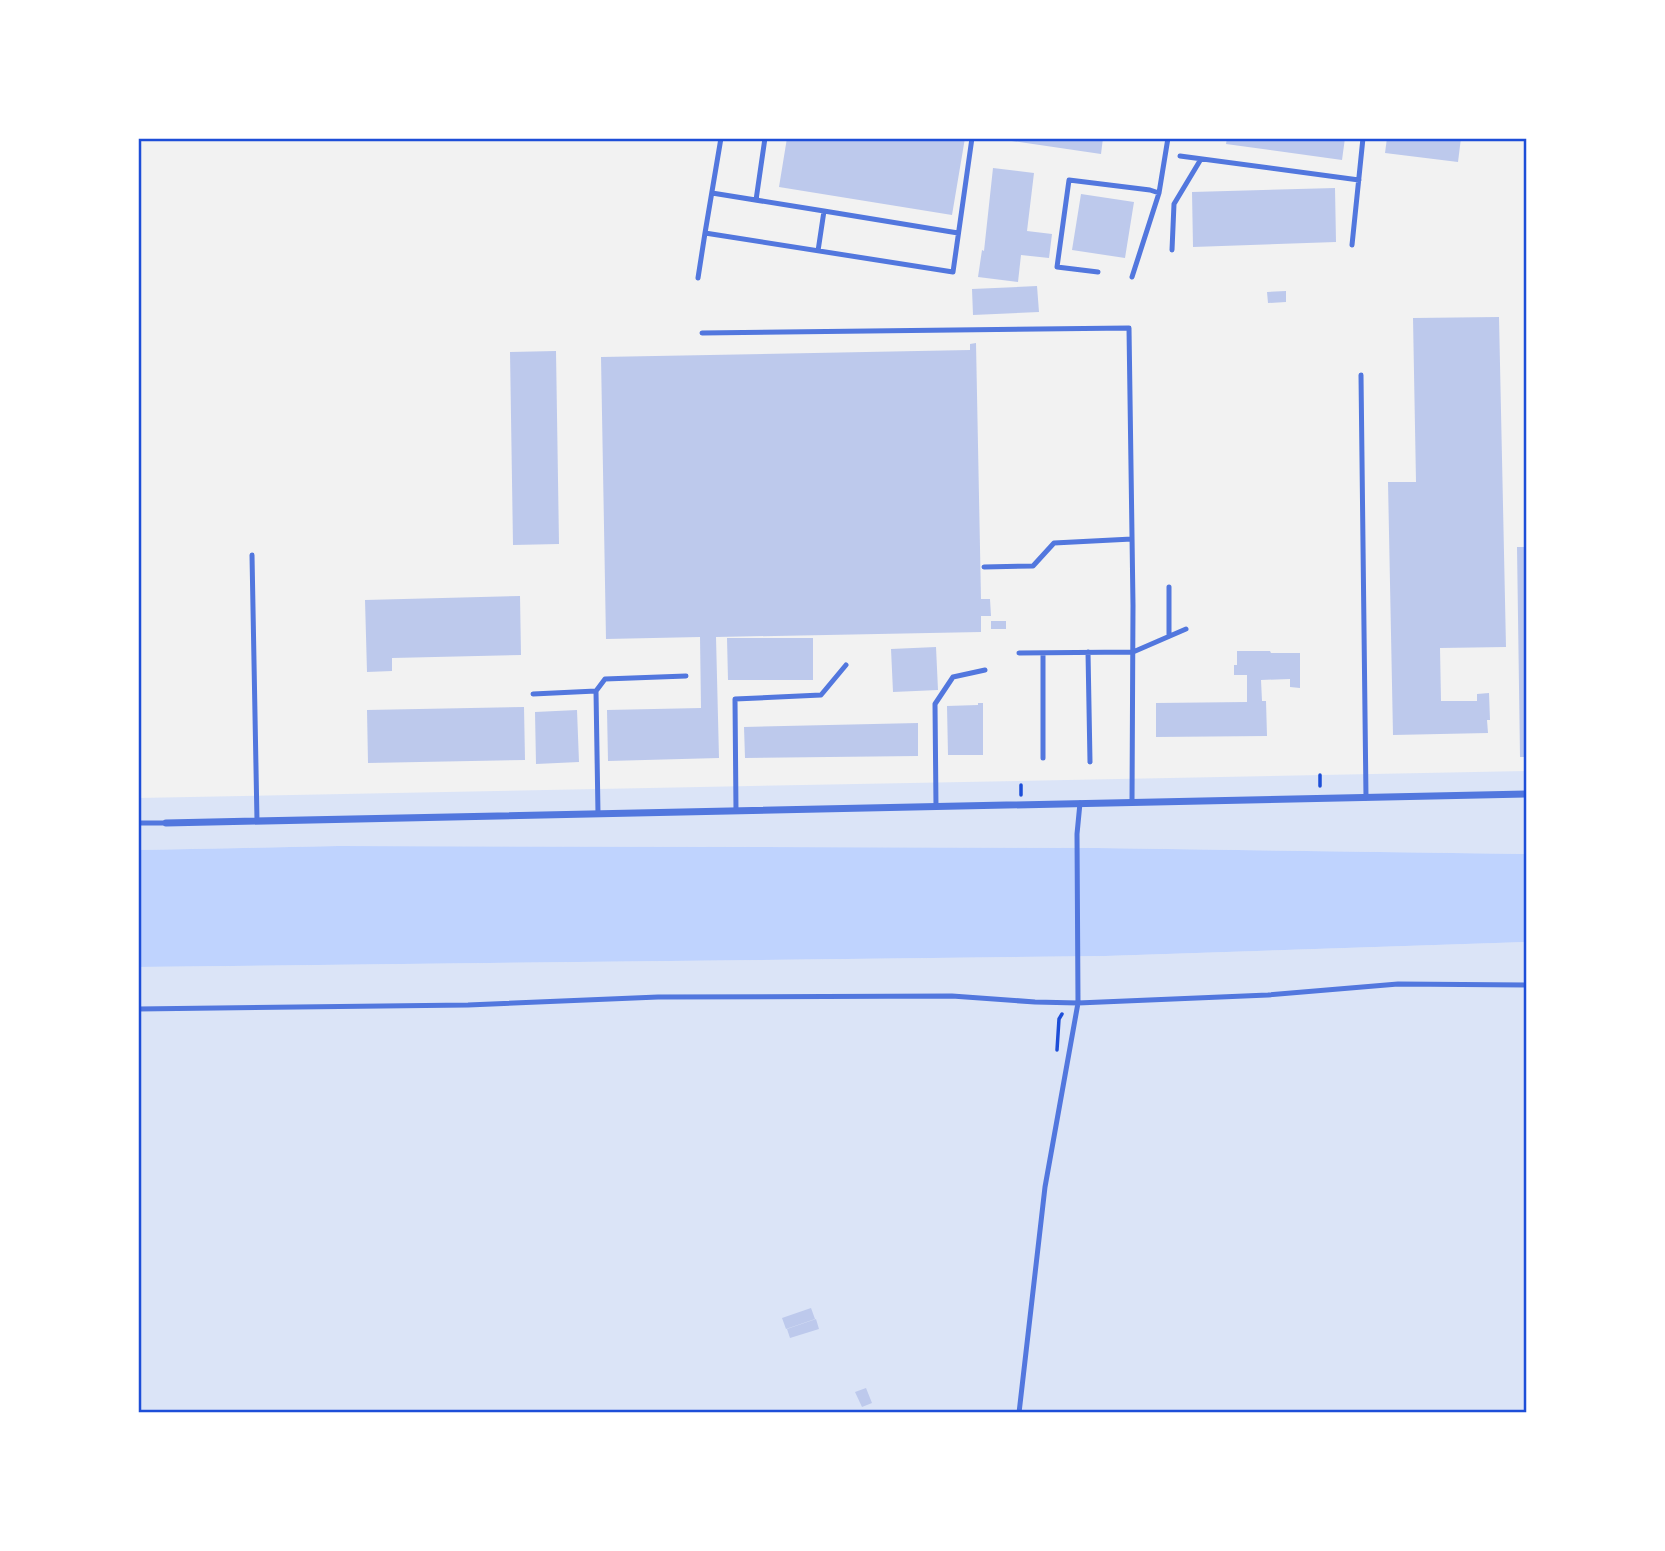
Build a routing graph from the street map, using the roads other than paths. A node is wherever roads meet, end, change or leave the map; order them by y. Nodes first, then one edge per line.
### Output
1 (721, 138) edge
2 (765, 138) edge
3 (972, 138) edge
4 (1168, 138) edge
5 (1363, 138) edge
6 (1180, 156) dead end
7 (1201, 159) junction
8 (1359, 180) junction
9 (712, 193) junction
10 (1159, 193) junction
11 (756, 200) junction
12 (824, 211) junction
13 (705, 233) junction
14 (958, 233) junction
15 (1352, 246) dead end
16 (1172, 250) dead end
17 (818, 251) junction
18 (1098, 272) dead end
19 (1132, 277) dead end
20 (698, 278) dead end
21 (702, 333) dead end
22 (1361, 375) dead end
23 (1132, 539) junction
24 (252, 555) dead end
25 (984, 567) dead end
26 (1169, 587) dead end
27 (1186, 629) dead end
28 (1169, 636) junction
29 (1088, 652) junction
30 (1133, 652) junction
31 (1019, 653) dead end
32 (1043, 653) junction
33 (846, 665) dead end
34 (985, 670) dead end
35 (686, 676) dead end
36 (596, 691) junction
37 (533, 694) dead end
38 (1044, 758) dead end
39 (1090, 762) dead end
40 (1527, 794) edge
41 (1366, 798) junction
42 (1080, 803) junction
43 (1132, 803) junction
44 (936, 807) junction
45 (736, 811) junction
46 (598, 814) junction
47 (257, 821) junction
48 (138, 823) edge
49 (166, 823) joint
50 (1527, 985) edge
51 (1078, 1003) junction
52 (138, 1010) edge
53 (1019, 1413) edge

1 - 9 lane
2 - 11 lane
3 - 14 lane
4 - 10 lane
5 - 8 lane
6 - 7 lane
7 - 8 lane
7 - 16 lane
8 - 15 lane
9 - 11 lane
9 - 13 lane
10 - 18 lane
10 - 19 lane
11 - 12 lane
12 - 14 lane
12 - 17 lane
13 - 17 lane
13 - 20 lane
14 - 17 lane
21 - 23 lane
22 - 41 lane
23 - 25 lane
23 - 30 lane
24 - 47 lane
26 - 28 lane
27 - 28 lane
28 - 30 lane
29 - 30 lane
29 - 32 lane
29 - 39 lane
30 - 43 lane
31 - 32 lane
32 - 38 lane
33 - 45 lane
34 - 44 lane
35 - 36 lane
36 - 37 lane
36 - 46 lane
40 - 41 street
41 - 43 street
42 - 43 street
42 - 44 street
42 - 51 lane
44 - 45 street
45 - 46 street
46 - 47 street
47 - 49 street
48 - 49 lane
50 - 51 lane
51 - 52 lane
51 - 53 lane

